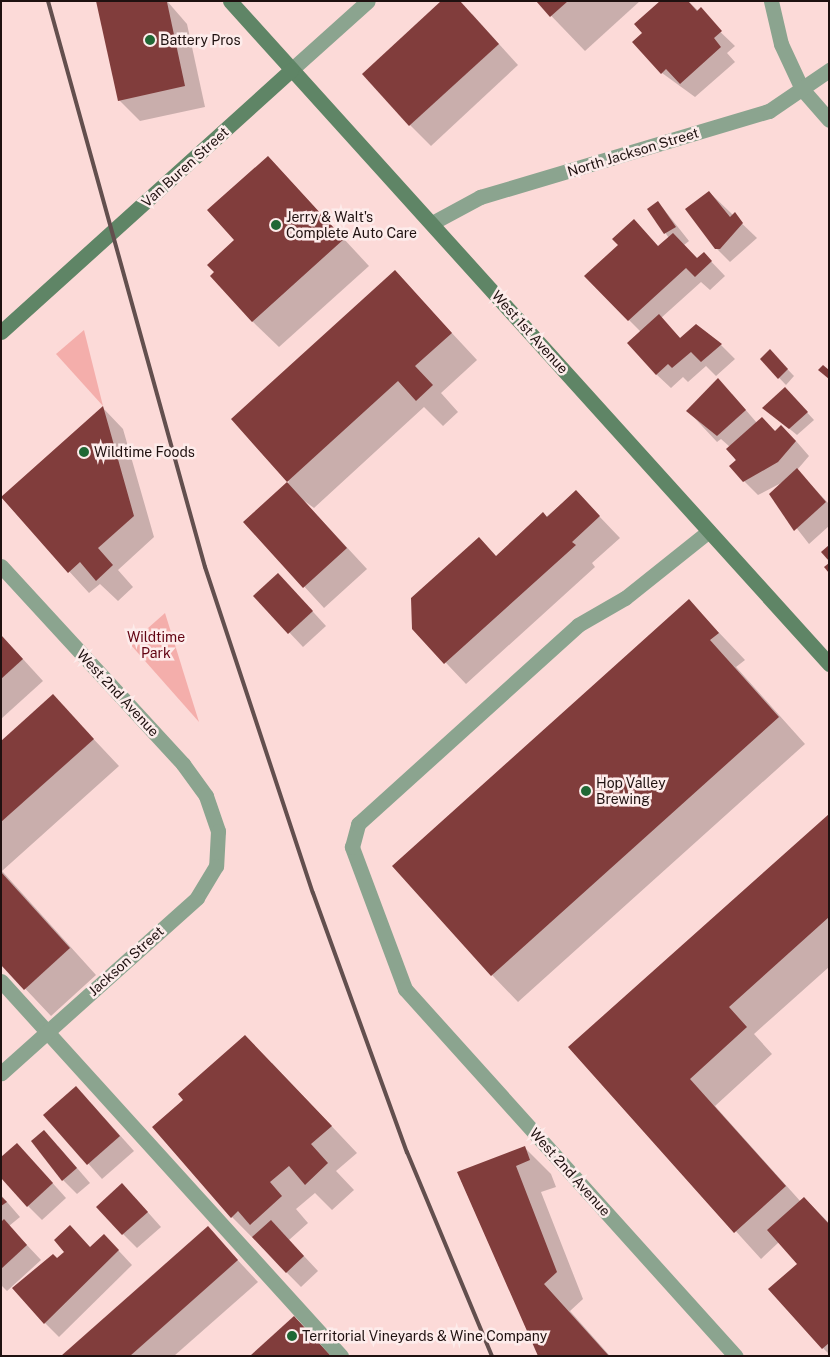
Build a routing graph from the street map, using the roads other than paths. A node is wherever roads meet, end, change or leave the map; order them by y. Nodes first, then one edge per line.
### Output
1 (230, 1) edge
2 (368, 1) edge
3 (771, 1) edge
4 (291, 70) junction
5 (829, 70) edge
6 (802, 89) junction
7 (829, 120) edge
8 (432, 223) junction
9 (1, 332) edge
10 (709, 531) junction
11 (1, 566) edge
12 (829, 664) edge
13 (218, 831) joint
14 (1, 981) edge
15 (47, 1033) junction
16 (1, 1074) edge
17 (341, 1356) edge
18 (735, 1356) edge

1 - 4 street, West 1st Avenue
2 - 4 street, Van Buren Street
3 - 6 street
4 - 8 street, West 1st Avenue
4 - 9 street, Van Buren Street
5 - 6 street, North Jackson Street
6 - 7 street
6 - 8 street, North Jackson Street
8 - 10 street, West 1st Avenue
10 - 12 street, West 1st Avenue
10 - 18 street, West 2nd Avenue
11 - 13 street, West 2nd Avenue
13 - 15 street, Jackson Street
14 - 15 street
15 - 16 street, Jackson Street
15 - 17 street

